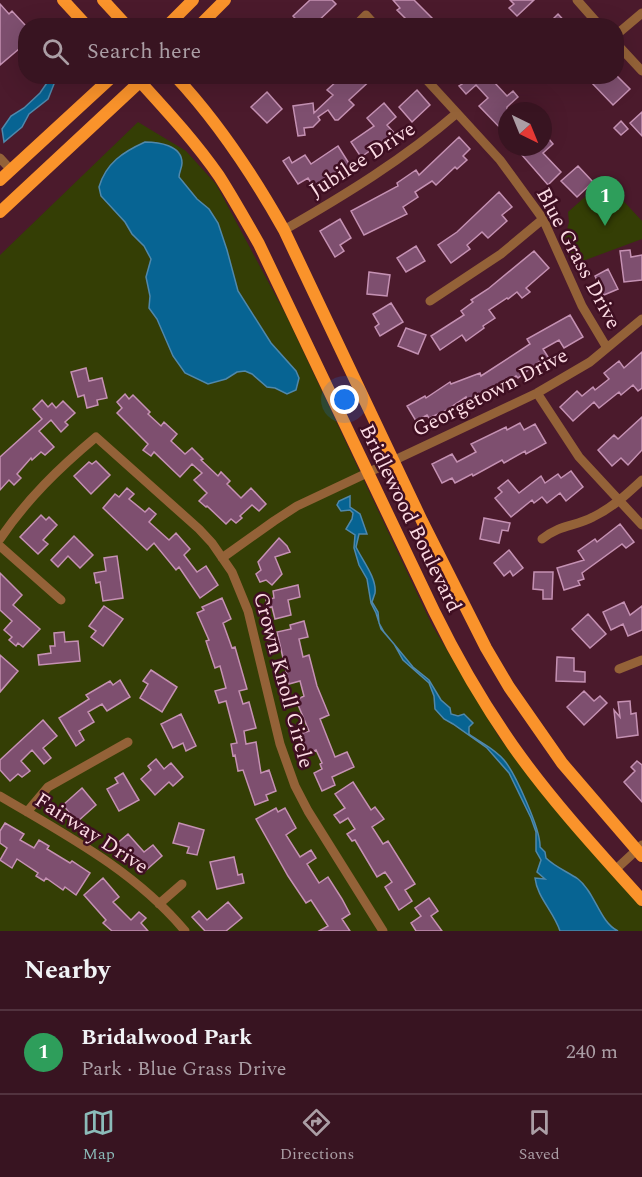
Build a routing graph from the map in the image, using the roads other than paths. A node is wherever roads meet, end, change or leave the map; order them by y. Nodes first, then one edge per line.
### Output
1 (63, 0) edge
2 (103, 0) edge
3 (193, 0) edge
4 (225, 0) edge
5 (577, 0) edge
6 (642, 13) edge
7 (80, 18) edge
8 (120, 18) edge
9 (175, 18) edge
10 (207, 18) edge
11 (593, 18) edge
12 (624, 28) edge
13 (624, 52) edge
14 (642, 71) edge
15 (104, 84) edge
16 (134, 84) edge
17 (145, 84) edge
18 (182, 84) edge
19 (430, 84) edge
20 (457, 113) junction
21 (0, 158) edge
22 (11, 170) junction
23 (0, 180) edge
24 (0, 212) edge
25 (543, 219) junction
26 (284, 230) junction
27 (430, 301) dead end
28 (642, 319) edge
29 (607, 348) junction
30 (537, 393) junction
31 (393, 460) junction
32 (367, 473) junction
33 (642, 480) edge
34 (619, 501) junction
35 (642, 525) edge
36 (0, 538) edge
37 (543, 539) dead end
38 (0, 546) edge
39 (222, 558) junction
40 (61, 600) dead end
41 (642, 660) edge
42 (619, 669) dead end
43 (128, 742) dead end
44 (0, 796) edge
45 (27, 812) junction
46 (640, 851) edge
47 (615, 870) junction
48 (182, 884) dead end
49 (642, 900) edge
50 (159, 904) junction
51 (185, 931) edge
52 (383, 931) edge

1 - 7 main road
2 - 8 main road
3 - 9 main road
4 - 10 main road
5 - 11 street
6 - 12 street
13 - 14 street
15 - 22 main road
16 - 24 main road
17 - 32 main road, Bridlewood Boulevard
18 - 26 main road, Bridlewood Boulevard
19 - 20 street, Blue Grass Drive
20 - 25 street, Blue Grass Drive
20 - 26 street, Jubilee Drive
21 - 22 street
22 - 23 main road
25 - 27 street
25 - 29 street, Blue Grass Drive
26 - 31 main road, Bridlewood Boulevard
28 - 29 street, Georgetown Drive
29 - 30 street, Georgetown Drive
30 - 31 street, Georgetown Drive
30 - 34 street
31 - 32 street, Georgetown Drive
31 - 46 main road, Bridlewood Boulevard
32 - 39 street, Georgetown Drive
32 - 47 main road, Bridlewood Boulevard
33 - 34 street
34 - 35 street
34 - 37 street
36 - 39 street, Crown Knoll Circle
38 - 40 street
39 - 52 street, Crown Knoll Circle
41 - 42 street
43 - 45 street
44 - 45 street, Fairway Drive
45 - 50 street, Fairway Drive
46 - 47 street
47 - 49 main road, Bridlewood Boulevard
48 - 50 street
50 - 51 street, Fairway Drive

